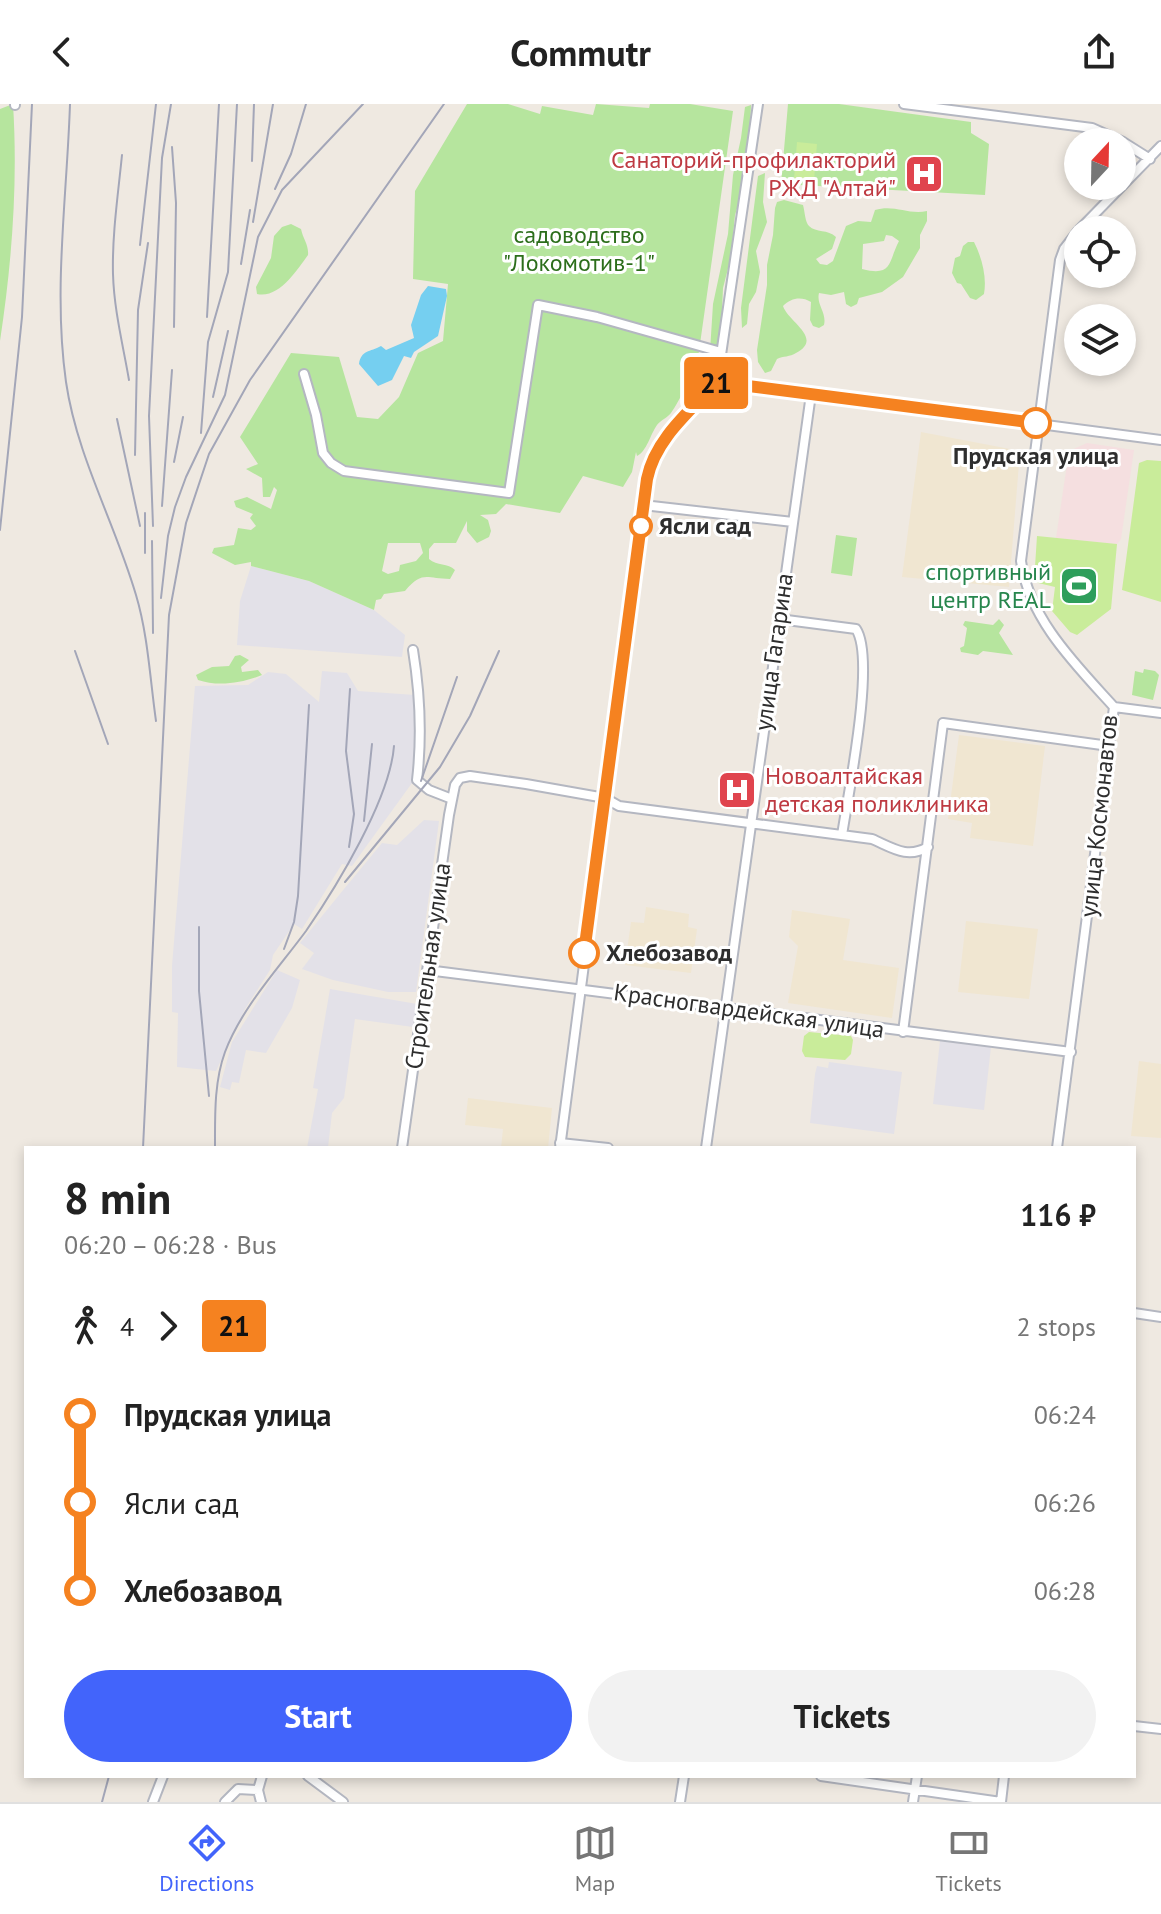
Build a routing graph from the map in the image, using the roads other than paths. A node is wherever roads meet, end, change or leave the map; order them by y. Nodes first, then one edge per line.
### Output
1 (758, 104) edge
2 (904, 104) edge
3 (1161, 146) edge
4 (1150, 159) junction
5 (1092, 216) edge
6 (1064, 250) edge
7 (721, 352) junction
8 (304, 374) dead end
9 (717, 382) junction
10 (811, 394) junction
11 (1037, 423) junction
12 (1161, 440) edge
13 (643, 505) junction
14 (793, 522) junction
15 (779, 619) junction
16 (413, 650) dead end
17 (1114, 707) junction
18 (1161, 713) edge
19 (1109, 746) junction
20 (605, 798) junction
21 (452, 799) junction
22 (750, 822) junction
23 (842, 835) junction
24 (928, 847) junction
25 (427, 970) junction
26 (579, 989) junction
27 (725, 1009) junction
28 (903, 1032) junction
29 (1071, 1052) junction
30 (560, 1145) edge
31 (402, 1146) edge
32 (706, 1146) edge
33 (1057, 1146) edge
34 (1136, 1313) edge
35 (1161, 1317) edge
36 (1136, 1726) edge
37 (1161, 1729) edge
38 (162, 1778) edge
39 (240, 1778) dead end
40 (261, 1778) edge
41 (311, 1778) edge
42 (684, 1778) edge
43 (837, 1778) edge
44 (917, 1778) edge
45 (1004, 1778) edge
46 (916, 1788) junction
47 (238, 1789) junction
48 (258, 1790) junction
49 (153, 1802) edge
50 (225, 1802) edge
51 (261, 1802) edge
52 (343, 1802) edge
53 (680, 1802) edge
54 (913, 1802) edge
55 (1001, 1802) edge

1 - 7 street
2 - 4 street
3 - 4 street, улица Космонавтов
4 - 5 street, улица Космонавтов
6 - 11 street, улица Космонавтов
7 - 8 street
7 - 9 street
9 - 10 street
9 - 13 street
10 - 11 street
10 - 14 street, улица Гагарина
11 - 12 street
11 - 17 street, улица Космонавтов
13 - 14 street
13 - 20 street
14 - 15 street, улица Гагарина
15 - 22 street, улица Гагарина
15 - 23 street
16 - 21 street
17 - 18 street
17 - 19 street, улица Космонавтов
19 - 24 street
19 - 29 street, улица Космонавтов
20 - 21 street, Строительная улица
20 - 22 street
20 - 26 street
21 - 25 street, Строительная улица
22 - 23 street
22 - 27 street, улица Гагарина
23 - 24 street
24 - 28 street
25 - 26 street, Красногвардейская улица
25 - 31 street, Строительная улица
26 - 27 street, Красногвардейская улица
26 - 30 street
27 - 28 street, Красногвардейская улица
27 - 32 street, улица Гагарина
28 - 29 street, Красногвардейская улица
29 - 33 street, улица Космонавтов
34 - 35 street
36 - 37 street
38 - 49 street
39 - 47 street
40 - 48 street
41 - 52 street
42 - 53 street
43 - 46 street
44 - 46 street
45 - 55 street
46 - 54 street
46 - 55 street
47 - 48 street
47 - 50 street
48 - 51 street

